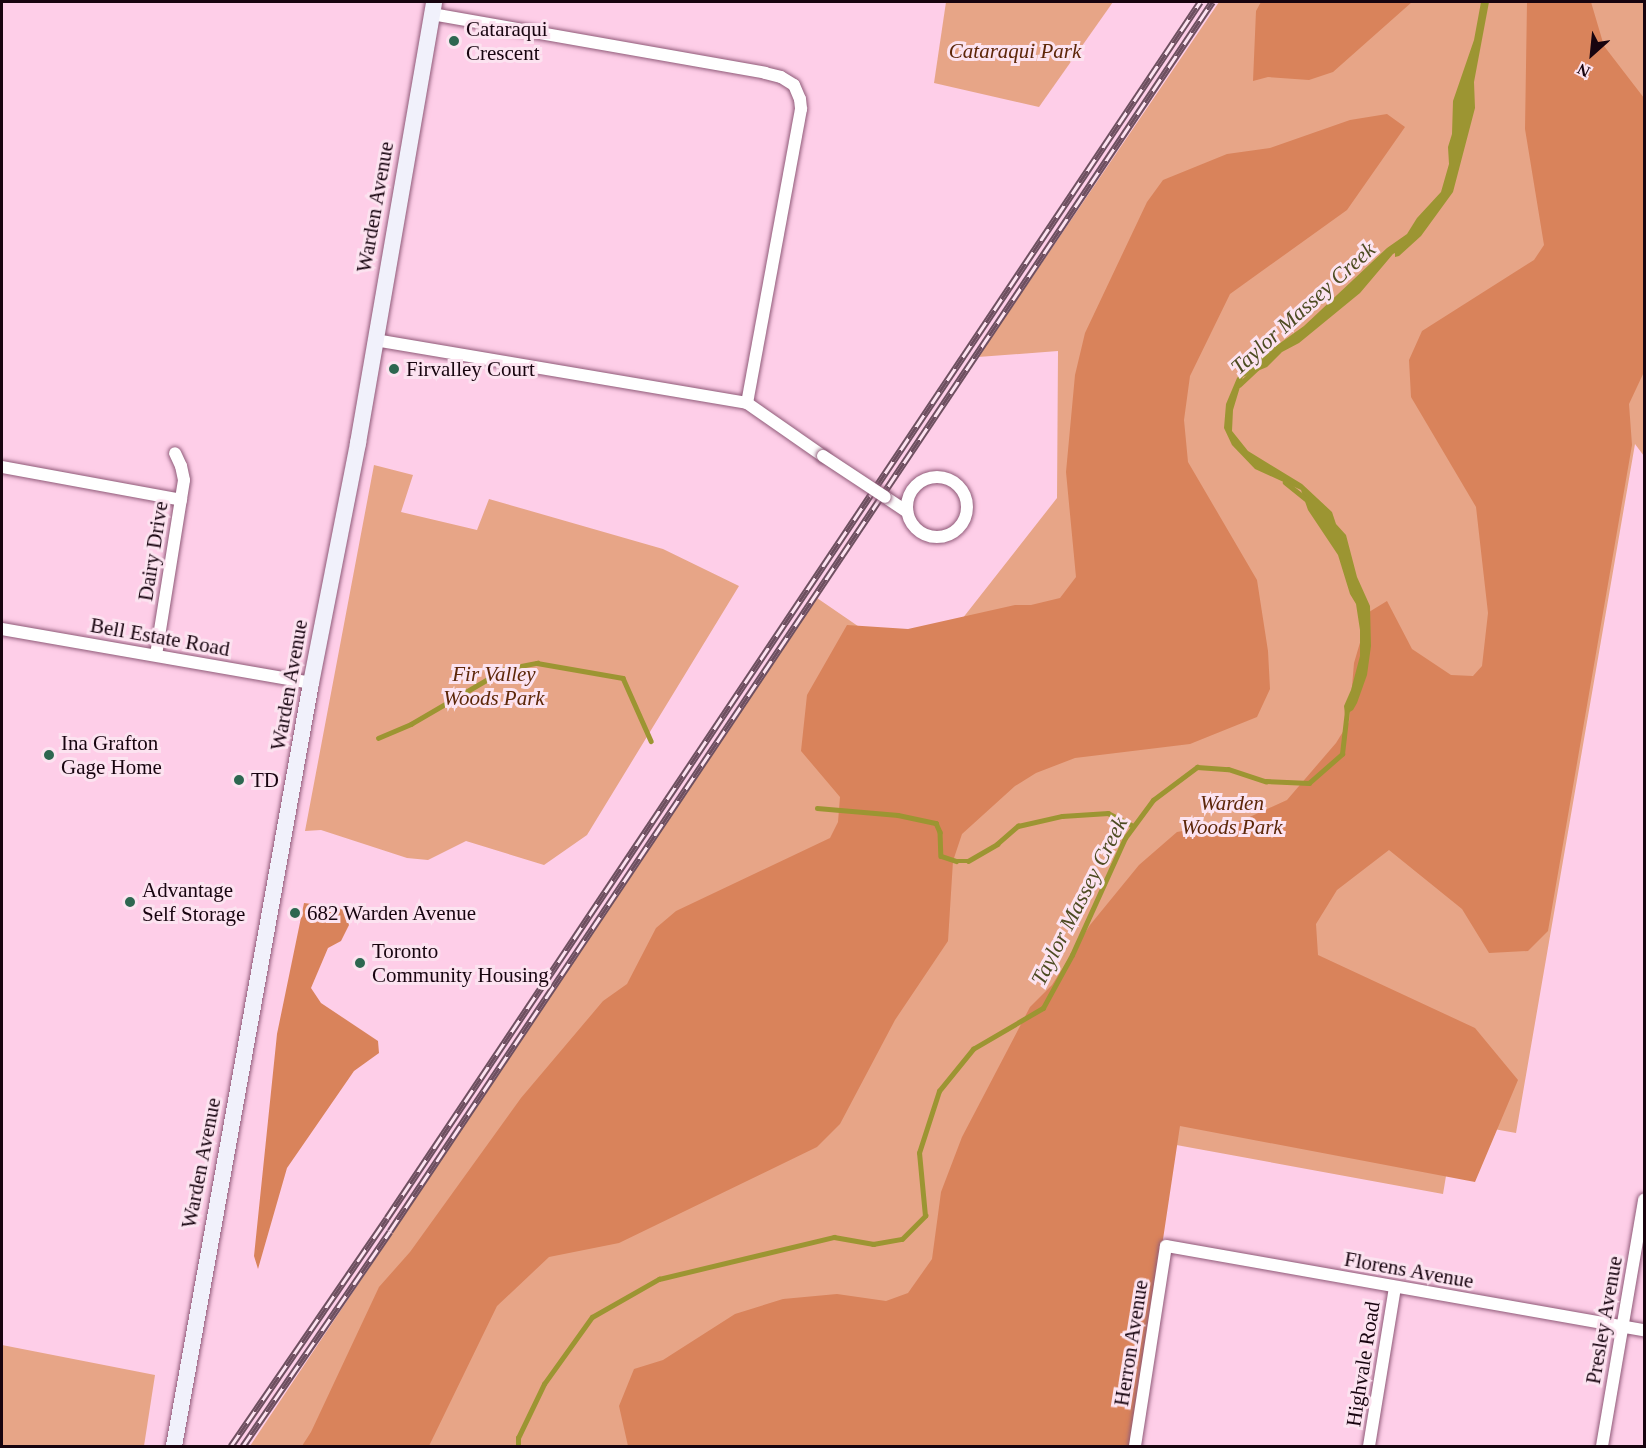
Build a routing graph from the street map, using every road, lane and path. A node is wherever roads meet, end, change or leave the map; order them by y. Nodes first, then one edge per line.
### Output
1 (433, 8) edge
2 (375, 340) junction
3 (747, 403) junction
4 (175, 453) dead end
5 (2, 467) edge
6 (181, 501) junction
7 (907, 512) junction
8 (2, 628) edge
9 (156, 655) junction
10 (311, 683) junction
11 (1644, 1200) edge
12 (1166, 1246) joint
13 (1395, 1288) junction
14 (1622, 1326) junction
15 (1644, 1330) edge
16 (174, 1446) edge
17 (1135, 1446) edge
18 (1369, 1446) edge
19 (1602, 1446) edge

1 - 2 main road, Warden Avenue
1 - 3 street
2 - 3 street
2 - 10 main road, Warden Avenue
3 - 7 street, bridge
4 - 6 street, Dairy Drive
5 - 6 street
6 - 9 street, Dairy Drive
7 - 7 street
8 - 9 street, Bell Estate Road
9 - 10 street, Bell Estate Road
10 - 16 main road, Warden Avenue
11 - 14 street, Presley Avenue
12 - 13 street, Florens Avenue
12 - 17 street, Herron Avenue
13 - 14 street, Florens Avenue
13 - 18 street, Highvale Road
14 - 15 street, Florens Avenue
14 - 19 street, Presley Avenue

